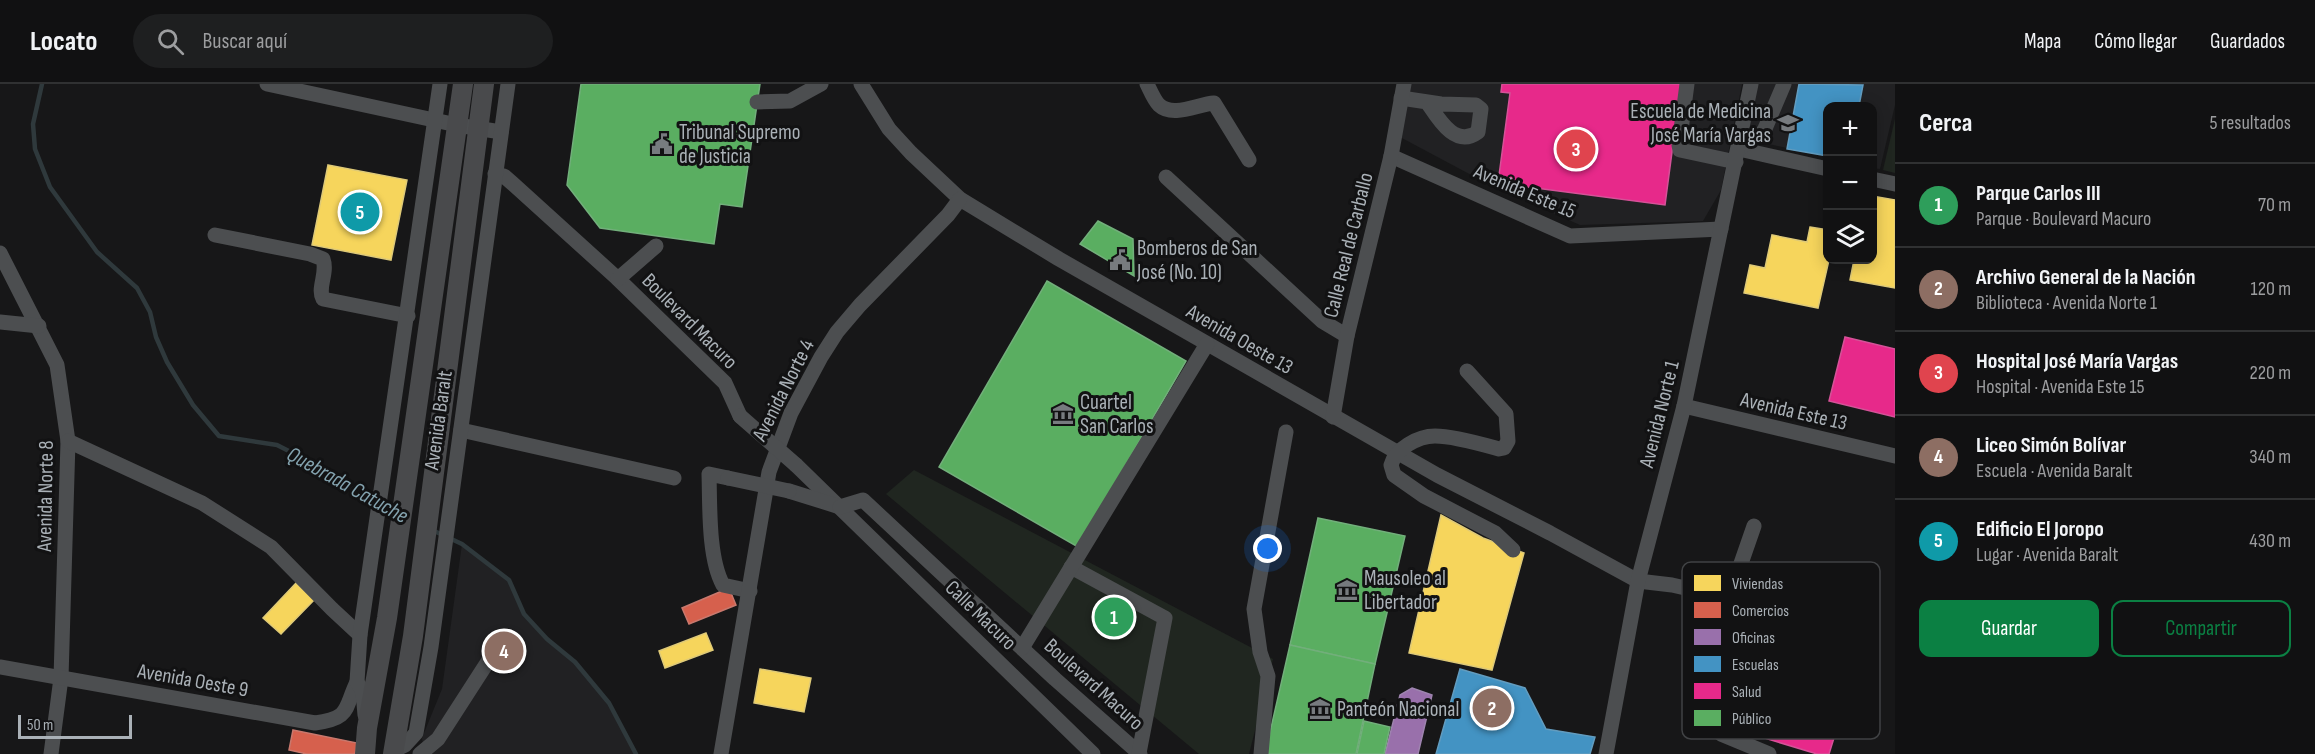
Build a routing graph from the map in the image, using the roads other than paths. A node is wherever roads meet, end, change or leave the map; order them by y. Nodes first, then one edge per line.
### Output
1 (267, 84) edge
2 (440, 84) edge
3 (463, 84) edge
4 (484, 84) edge
5 (508, 84) edge
6 (821, 84) edge
7 (861, 84) edge
8 (1147, 84) edge
9 (1687, 84) edge
10 (1751, 84) edge
11 (1784, 84) edge
12 (296, 87) edge
13 (1402, 88) edge
14 (757, 102) dead end
15 (1427, 102) dead end
16 (435, 119) junction
17 (457, 125) junction
18 (477, 128) junction
19 (501, 132) junction
20 (1391, 156) junction
21 (1738, 156) junction
22 (1249, 160) dead end
23 (1823, 168) edge
24 (495, 174) junction
25 (1166, 177) dead end
26 (1877, 180) edge
27 (1895, 184) edge
28 (960, 199) junction
29 (1721, 229) junction
30 (215, 235) dead end
31 (656, 246) dead end
32 (0, 253) edge
33 (618, 279) junction
34 (408, 316) junction
35 (0, 322) edge
36 (39, 326) junction
37 (1347, 336) junction
38 (1207, 344) junction
39 (1467, 371) dead end
40 (1684, 406) junction
41 (1333, 417) junction
42 (461, 430) junction
43 (1286, 432) dead end
44 (68, 441) junction
45 (1397, 453) junction
46 (1895, 456) edge
47 (674, 478) dead end
48 (840, 507) junction
49 (1754, 526) dead end
50 (1513, 550) dead end
51 (1742, 562) edge
52 (1071, 567) junction
53 (1638, 581) junction
54 (1682, 587) edge
55 (750, 591) junction
56 (360, 635) junction
57 (1022, 648) junction
58 (496, 649) dead end
59 (0, 667) edge
60 (61, 678) junction
61 (357, 682) junction
62 (367, 728) junction
63 (1733, 739) edge
64 (1079, 740) junction
65 (394, 753) edge
66 (1139, 753) edge
67 (51, 754) edge
68 (365, 754) edge
69 (420, 754) edge
70 (721, 754) edge
71 (1071, 754) edge
72 (1093, 754) edge
73 (1261, 754) edge
74 (1606, 754) edge
75 (1769, 754) edge

1 - 12 street
2 - 16 street, Avenida Baralt
3 - 17 main road, Avenida Baralt
4 - 18 main road, Avenida Baralt
5 - 19 street, Avenida Baralt
6 - 14 street
7 - 28 street, Avenida Oeste 13
8 - 22 street
9 - 21 street
10 - 21 street, Avenida Norte 1
11 - 21 street
12 - 16 street
13 - 15 street
13 - 20 street, Calle Real de Carballo
16 - 17 street
16 - 34 street, Avenida Baralt
17 - 18 street
17 - 62 main road, Avenida Baralt
18 - 19 street
18 - 65 main road, Avenida Baralt
19 - 24 street, Avenida Baralt
20 - 29 street, Avenida Este 15
20 - 37 street, Calle Real de Carballo
21 - 23 street
21 - 29 street, Avenida Norte 1
24 - 33 street, Boulevard Macuro
24 - 42 street, Avenida Baralt
25 - 37 street
26 - 27 street
28 - 38 street, Avenida Oeste 13
28 - 55 street, Avenida Norte 4
29 - 40 street, Avenida Norte 1
30 - 34 street
31 - 33 street
32 - 36 street, Avenida Norte 8
33 - 48 street, Boulevard Macuro, bridge
34 - 56 street, Avenida Baralt
35 - 36 street
36 - 44 street, Avenida Norte 8
37 - 41 street, Calle Real de Carballo
38 - 41 street, Avenida Oeste 13
38 - 52 street
39 - 45 street
40 - 46 street, Avenida Este 13
40 - 53 street, Avenida Norte 1
41 - 45 street, Avenida Oeste 13
42 - 47 street
42 - 65 street, Avenida Baralt
43 - 73 street
44 - 56 street
44 - 60 street, Avenida Norte 8
45 - 50 street
45 - 53 street, Avenida Oeste 13
48 - 55 street, bridge
48 - 57 street, Boulevard Macuro
48 - 64 street, Calle Macuro
49 - 51 street
52 - 57 street
52 - 66 street
53 - 54 street
53 - 74 street, Avenida Norte 1
55 - 70 street, Avenida Norte 4
56 - 61 street, Avenida Baralt
57 - 66 street, Boulevard Macuro
58 - 69 street
59 - 60 street, Avenida Oeste 9
60 - 61 street, Avenida Oeste 9
60 - 67 street, Avenida Norte 8
61 - 62 street, Avenida Baralt
62 - 68 main road, Avenida Baralt
63 - 75 street
64 - 71 street
64 - 72 street, Calle Macuro

